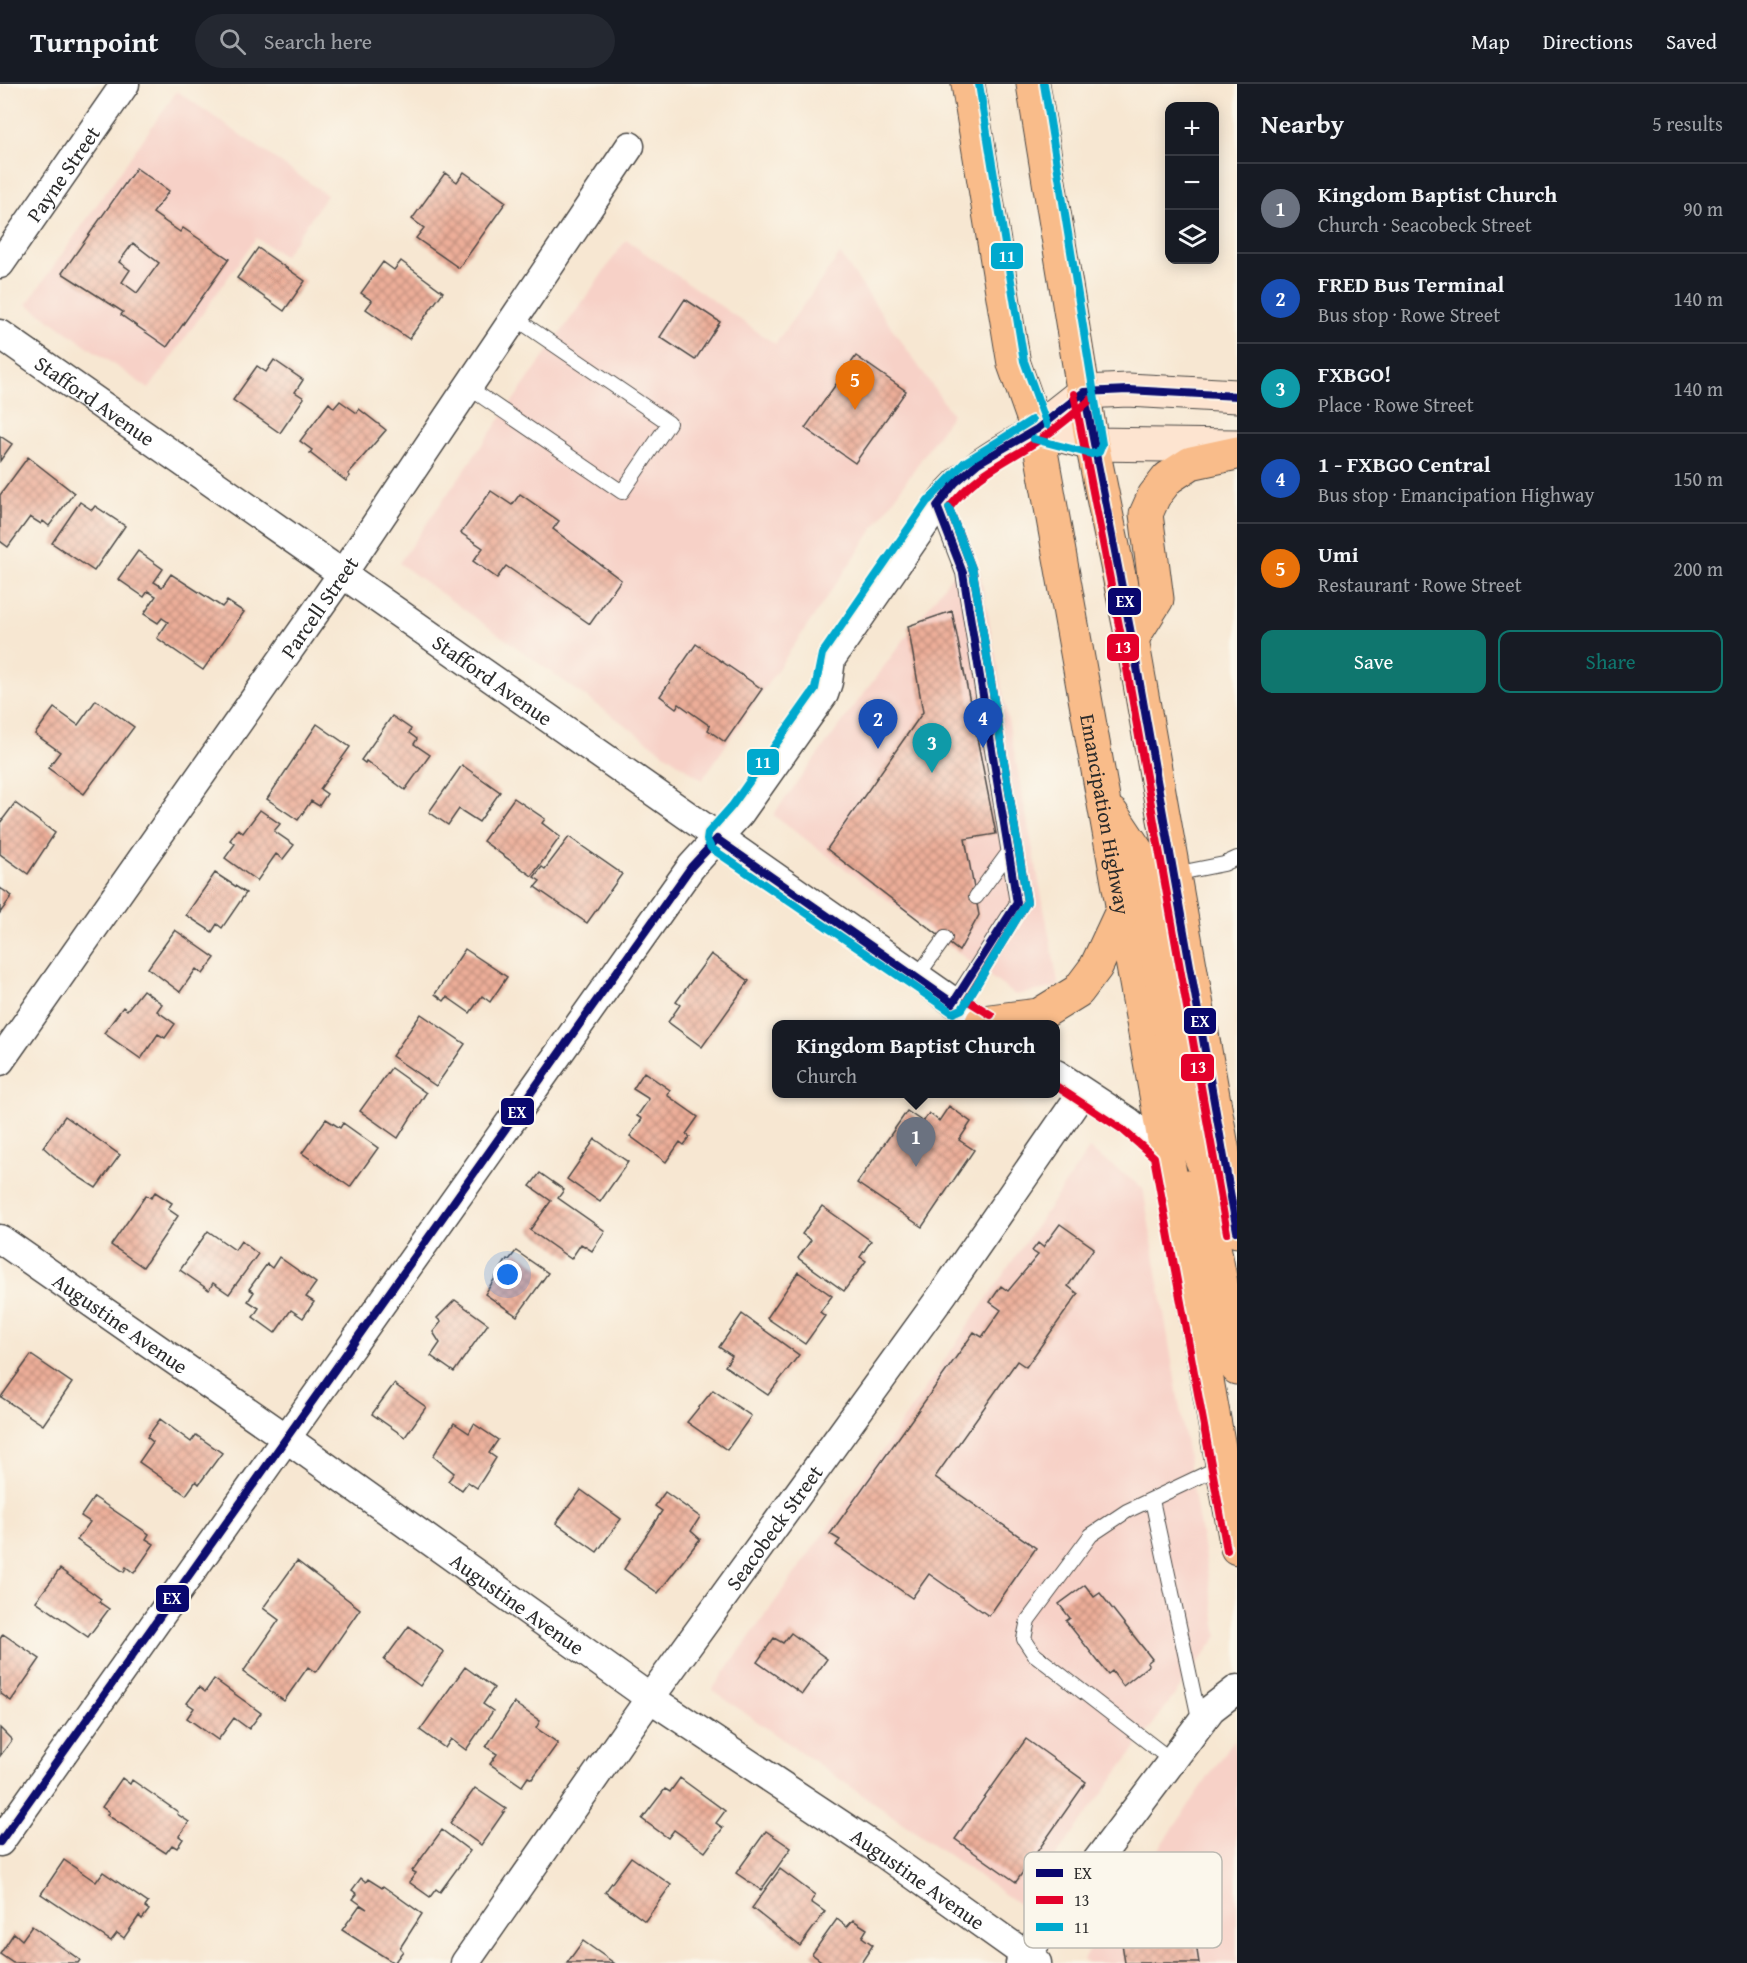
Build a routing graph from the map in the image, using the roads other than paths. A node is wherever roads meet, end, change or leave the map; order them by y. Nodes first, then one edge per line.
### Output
1 (125, 84) edge
2 (968, 84) edge
3 (1033, 84) edge
4 (630, 146) dead end
5 (0, 264) edge
6 (514, 318) junction
7 (0, 334) edge
8 (468, 387) junction
9 (1084, 392) junction
10 (1237, 396) edge
11 (1037, 429) junction
12 (1092, 444) junction
13 (1237, 446) edge
14 (1237, 453) edge
15 (937, 506) junction
16 (344, 573) junction
17 (1132, 639) junction
18 (1106, 805) junction
19 (717, 839) junction
20 (1009, 852) junction
21 (1237, 858) edge
22 (1174, 874) junction
23 (976, 897) dead end
24 (1123, 909) junction
25 (945, 938) dead end
26 (916, 978) junction
27 (953, 1003) junction
28 (979, 1020) edge
29 (1005, 1020) edge
30 (0, 1061) edge
31 (1060, 1077) edge
32 (1082, 1092) junction
33 (1164, 1151) junction
34 (1236, 1225) edge
35 (0, 1239) edge
36 (1237, 1368) edge
37 (286, 1438) junction
38 (1222, 1466) junction
39 (1152, 1500) junction
40 (1237, 1548) edge
41 (1237, 1689) edge
42 (650, 1698) junction
43 (1200, 1723) junction
44 (1171, 1760) junction
45 (0, 1842) edge
46 (1105, 1852) edge
47 (1028, 1960) edge
48 (465, 1963) edge

1 - 5 street, Payne Street
2 - 11 main road, Emancipation Highway
3 - 9 main road
4 - 6 street, Parcell Street
6 - 8 street, Parcell Street
6 - 8 lane
7 - 16 street, Stafford Avenue
8 - 16 street, Parcell Street
9 - 10 main road
9 - 11 main road
9 - 12 main road
11 - 12 main road
11 - 15 street
11 - 18 main road, Emancipation Highway
12 - 13 main road
12 - 17 main road
14 - 17 main road
15 - 19 street
15 - 20 lane
16 - 19 street, Stafford Avenue
16 - 30 street, Parcell Street
17 - 22 main road
18 - 24 main road, Emancipation Highway
18 - 34 main road
19 - 26 street, Stafford Avenue
19 - 37 street
20 - 23 lane
20 - 27 lane
21 - 22 lane
22 - 34 main road
24 - 29 main road
24 - 33 main road, Emancipation Highway
25 - 26 lane
26 - 27 street, Stafford Avenue
27 - 28 street, Stafford Avenue
31 - 32 street
32 - 33 street
32 - 42 street, Seacobeck Street
33 - 36 main road
33 - 38 main road, Emancipation Highway
35 - 37 street, Augustine Avenue
37 - 42 street, Augustine Avenue
37 - 45 street
38 - 39 lane
38 - 40 main road, Emancipation Highway
39 - 43 lane
39 - 44 lane
41 - 43 street
42 - 47 street, Augustine Avenue
42 - 48 street, Seacobeck Street
43 - 44 street
44 - 46 street

